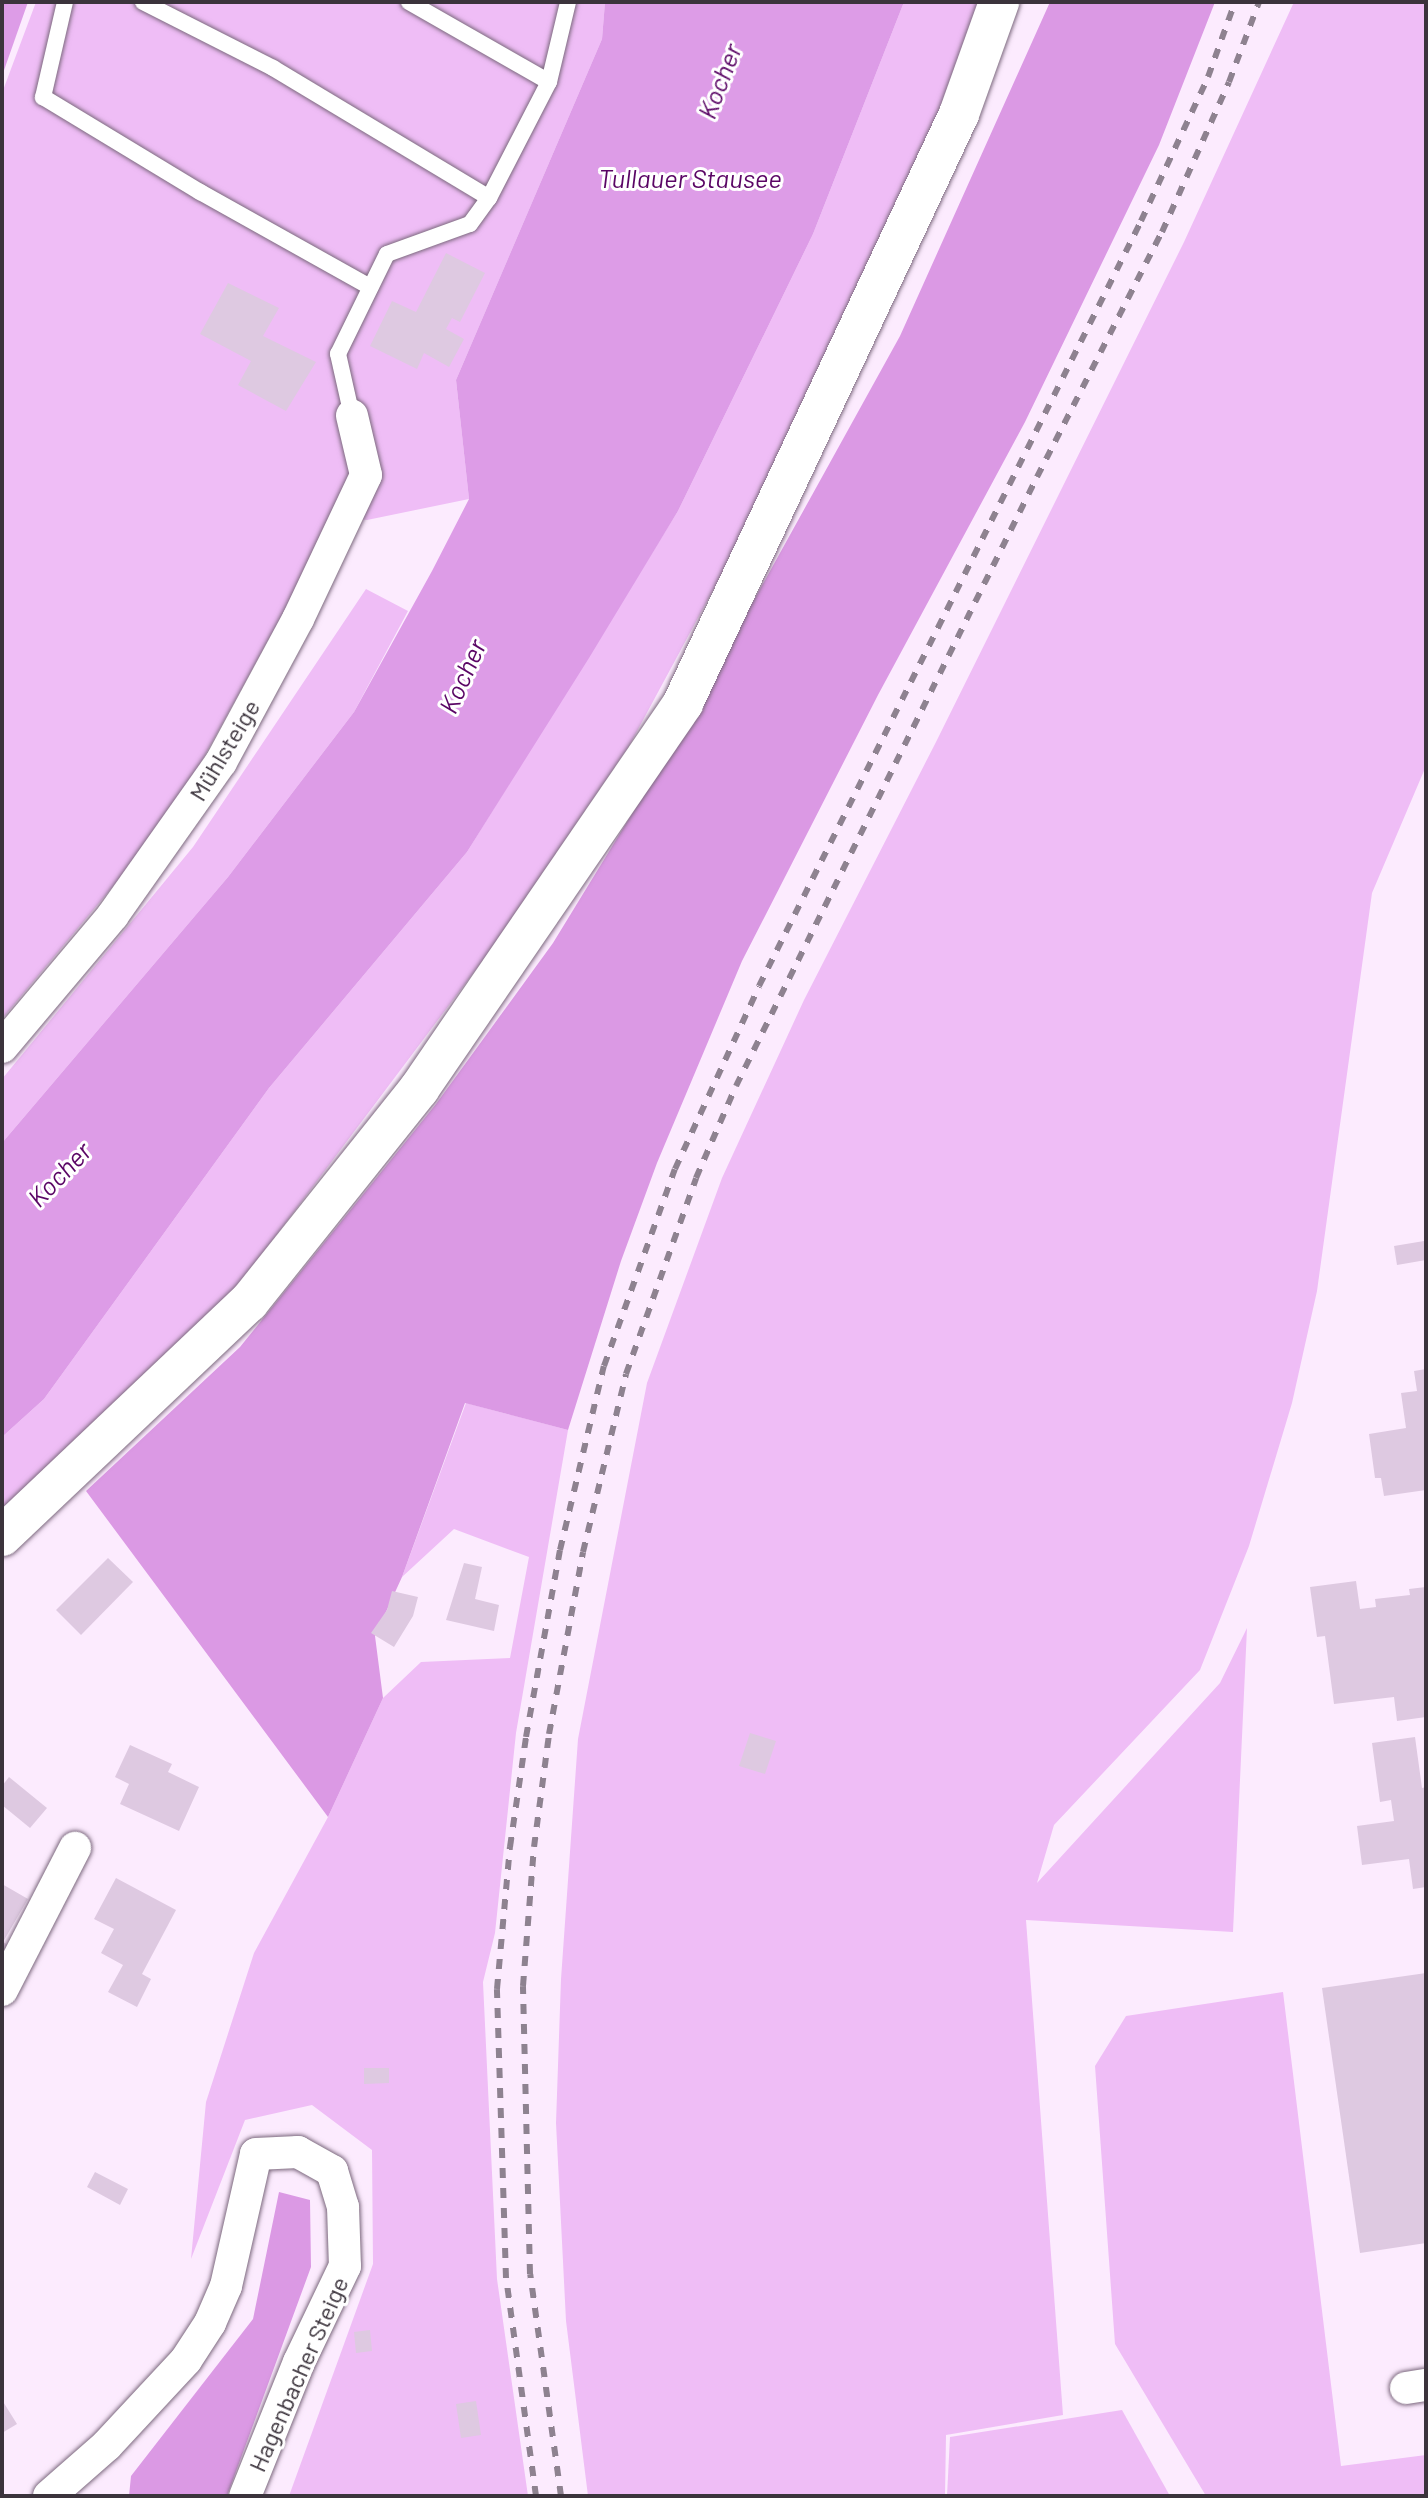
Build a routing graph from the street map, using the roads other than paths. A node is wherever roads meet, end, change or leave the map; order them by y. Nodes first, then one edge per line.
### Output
1 (65, 2) edge
2 (143, 2) edge
3 (409, 2) edge
4 (568, 2) edge
5 (999, 2) edge
6 (549, 82) junction
7 (489, 198) junction
8 (370, 287) junction
9 (352, 416) joint
10 (2, 1047) edge
11 (2, 1536) edge
12 (75, 1848) dead end
13 (2, 1990) edge
14 (49, 2496) edge
15 (245, 2496) edge

1 - 8 lane
2 - 7 lane
3 - 6 lane
4 - 6 lane
5 - 11 street
6 - 7 lane
7 - 8 lane
8 - 9 lane
9 - 10 street, Mühlsteige
12 - 13 street
14 - 15 street, Hagenbacher Steige

